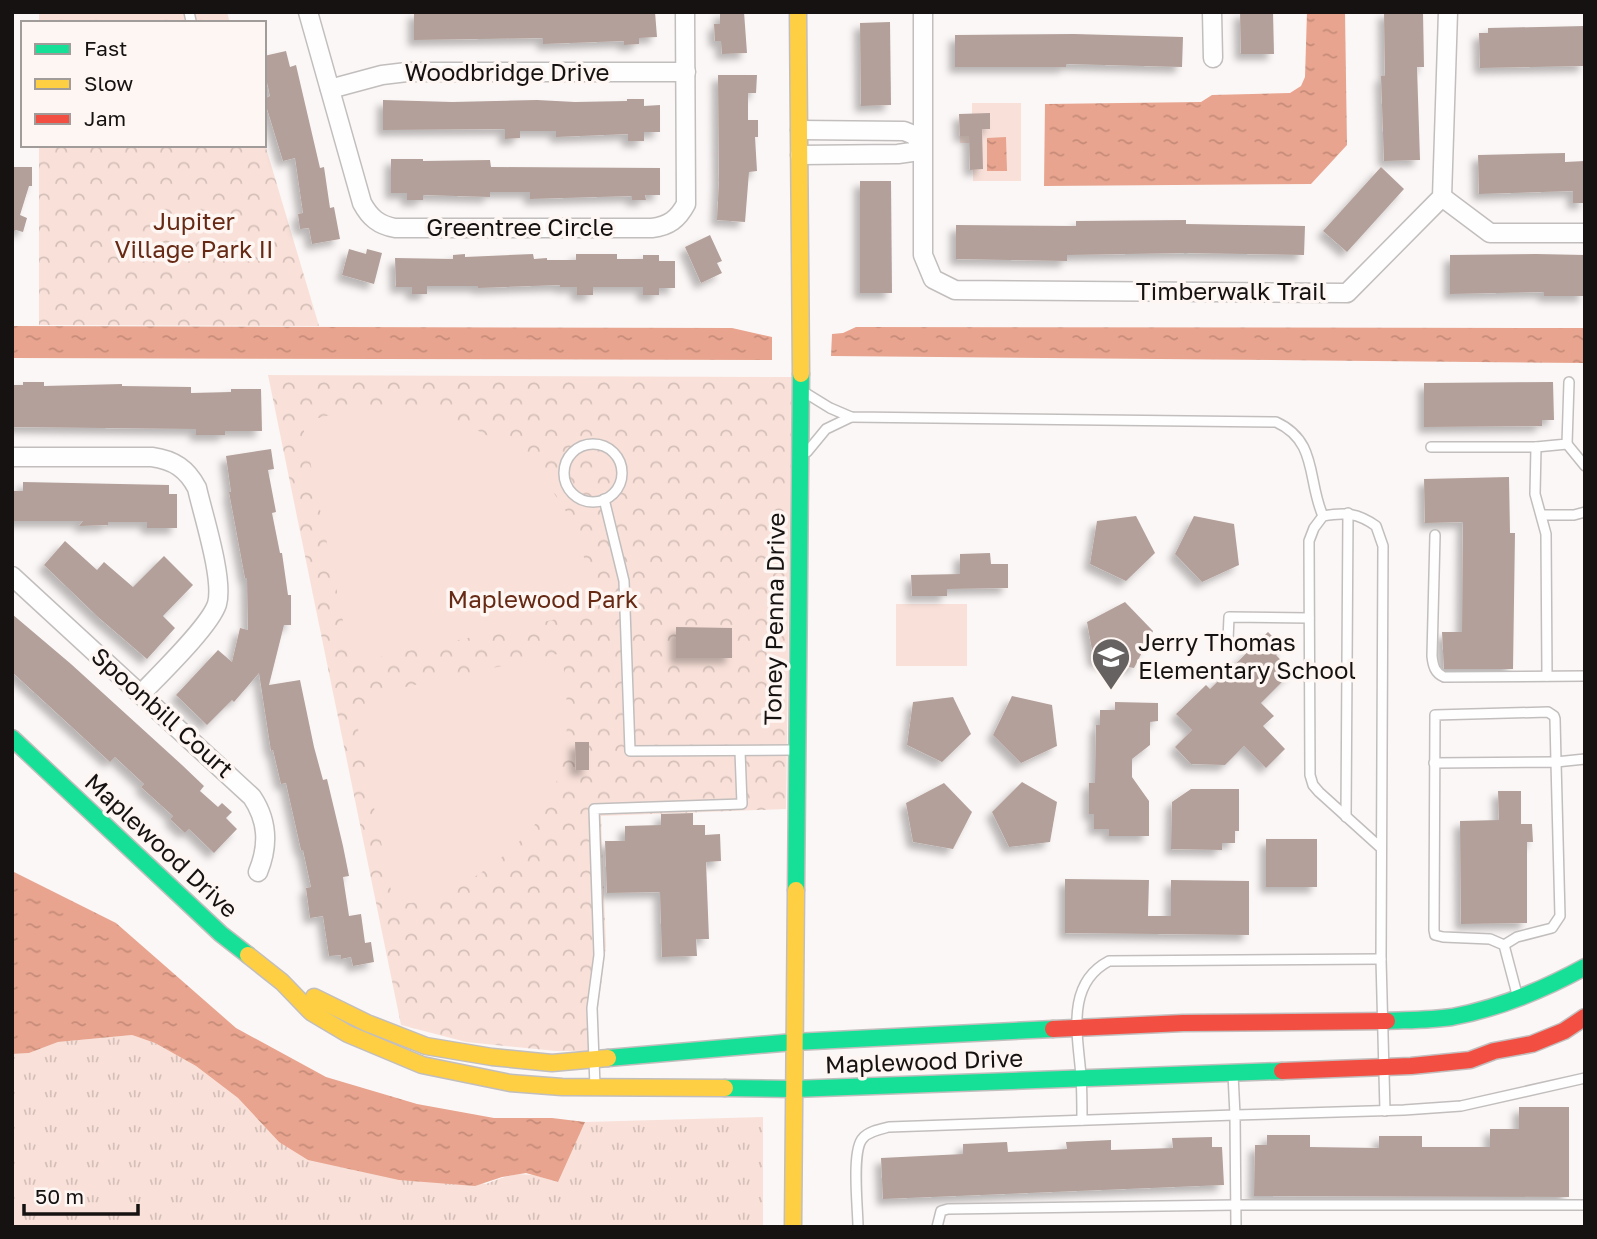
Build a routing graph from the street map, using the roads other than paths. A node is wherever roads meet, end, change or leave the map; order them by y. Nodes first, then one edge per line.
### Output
1 (308, 12) edge
2 (685, 12) edge
3 (798, 12) edge
4 (923, 12) edge
5 (1212, 12) edge
6 (1448, 12) edge
7 (1213, 58) dead end
8 (686, 72) junction
9 (330, 89) junction
10 (800, 130) junction
11 (922, 146) junction
12 (800, 155) junction
13 (1442, 197) junction
14 (1585, 233) edge
15 (1569, 382) dead end
16 (801, 391) junction
17 (851, 417) junction
18 (1567, 444) junction
19 (1431, 447) dead end
20 (1536, 447) junction
21 (12, 457) edge
22 (800, 460) junction
23 (1585, 466) edge
24 (604, 499) junction
25 (1585, 512) edge
26 (1348, 513) junction
27 (1542, 515) junction
28 (1323, 516) junction
29 (1435, 535) dead end
30 (12, 576) edge
31 (1309, 618) junction
32 (1228, 640) dead end
33 (1547, 676) junction
34 (1585, 676) edge
35 (141, 694) junction
36 (12, 738) edge
37 (797, 750) junction
38 (740, 751) junction
39 (1585, 759) edge
40 (1556, 762) junction
41 (1434, 763) junction
42 (1346, 817) junction
43 (1381, 848) junction
44 (258, 872) dead end
45 (1504, 946) junction
46 (1381, 959) junction
47 (1585, 967) edge
48 (282, 982) junction
49 (1518, 999) junction
50 (1584, 1020) edge
51 (1383, 1021) junction
52 (1076, 1029) junction
53 (794, 1042) junction
54 (594, 1059) junction
55 (1384, 1067) junction
56 (1233, 1073) junction
57 (1081, 1078) junction
58 (1585, 1078) edge
59 (595, 1088) junction
60 (793, 1089) junction
61 (1385, 1111) junction
62 (1235, 1115) junction
63 (1082, 1120) junction
64 (1236, 1205) junction
65 (1585, 1205) edge
66 (793, 1227) edge
67 (858, 1227) edge
68 (937, 1227) edge
69 (1236, 1227) edge

1 - 9 street, Greentree Circle
2 - 8 street, Greentree Circle
3 - 10 street, Toney Penna Drive
4 - 11 street, Timberwalk Trail
5 - 7 street
6 - 13 street
8 - 9 street, Woodbridge Drive
8 - 9 street, Greentree Circle
10 - 11 street
10 - 12 street, Toney Penna Drive
11 - 12 street
11 - 13 street, Timberwalk Trail
12 - 16 street, Toney Penna Drive
13 - 14 street
15 - 18 lane
16 - 17 lane
16 - 22 street, Toney Penna Drive
17 - 22 lane
17 - 28 lane
18 - 20 lane
18 - 23 lane
19 - 20 lane
20 - 27 lane
21 - 35 street
22 - 37 street, Toney Penna Drive
24 - 24 lane
24 - 38 lane
25 - 27 lane
26 - 28 lane
26 - 42 lane
26 - 43 lane
27 - 33 lane
28 - 31 lane
29 - 33 lane
30 - 35 street, Spoonbill Court
31 - 32 lane
31 - 42 lane
33 - 34 lane
35 - 44 street, Spoonbill Court
36 - 48 street, Maplewood Drive
37 - 38 lane
37 - 53 street, Toney Penna Drive
38 - 54 lane
39 - 40 lane
40 - 41 lane
40 - 41 lane
40 - 45 lane
41 - 45 lane
42 - 43 lane
43 - 46 lane
45 - 49 lane
46 - 51 lane
46 - 52 lane
47 - 49 street, Maplewood Drive
48 - 54 street, Maplewood Drive
48 - 59 street, Maplewood Drive
49 - 51 street, Maplewood Drive
50 - 55 street, Maplewood Drive
51 - 52 street, Maplewood Drive
51 - 55 lane
52 - 53 street, Maplewood Drive
52 - 57 lane
53 - 54 street, Maplewood Drive
53 - 60 street, Toney Penna Drive
54 - 59 lane
55 - 56 street, Maplewood Drive
55 - 61 lane
56 - 57 street, Maplewood Drive
56 - 62 lane
57 - 60 street, Maplewood Drive
57 - 63 lane
58 - 61 lane
59 - 60 street, Maplewood Drive
60 - 66 street, Toney Penna Drive
61 - 62 lane
62 - 63 lane
62 - 64 lane
63 - 67 lane
64 - 65 lane
64 - 68 lane
64 - 69 lane

